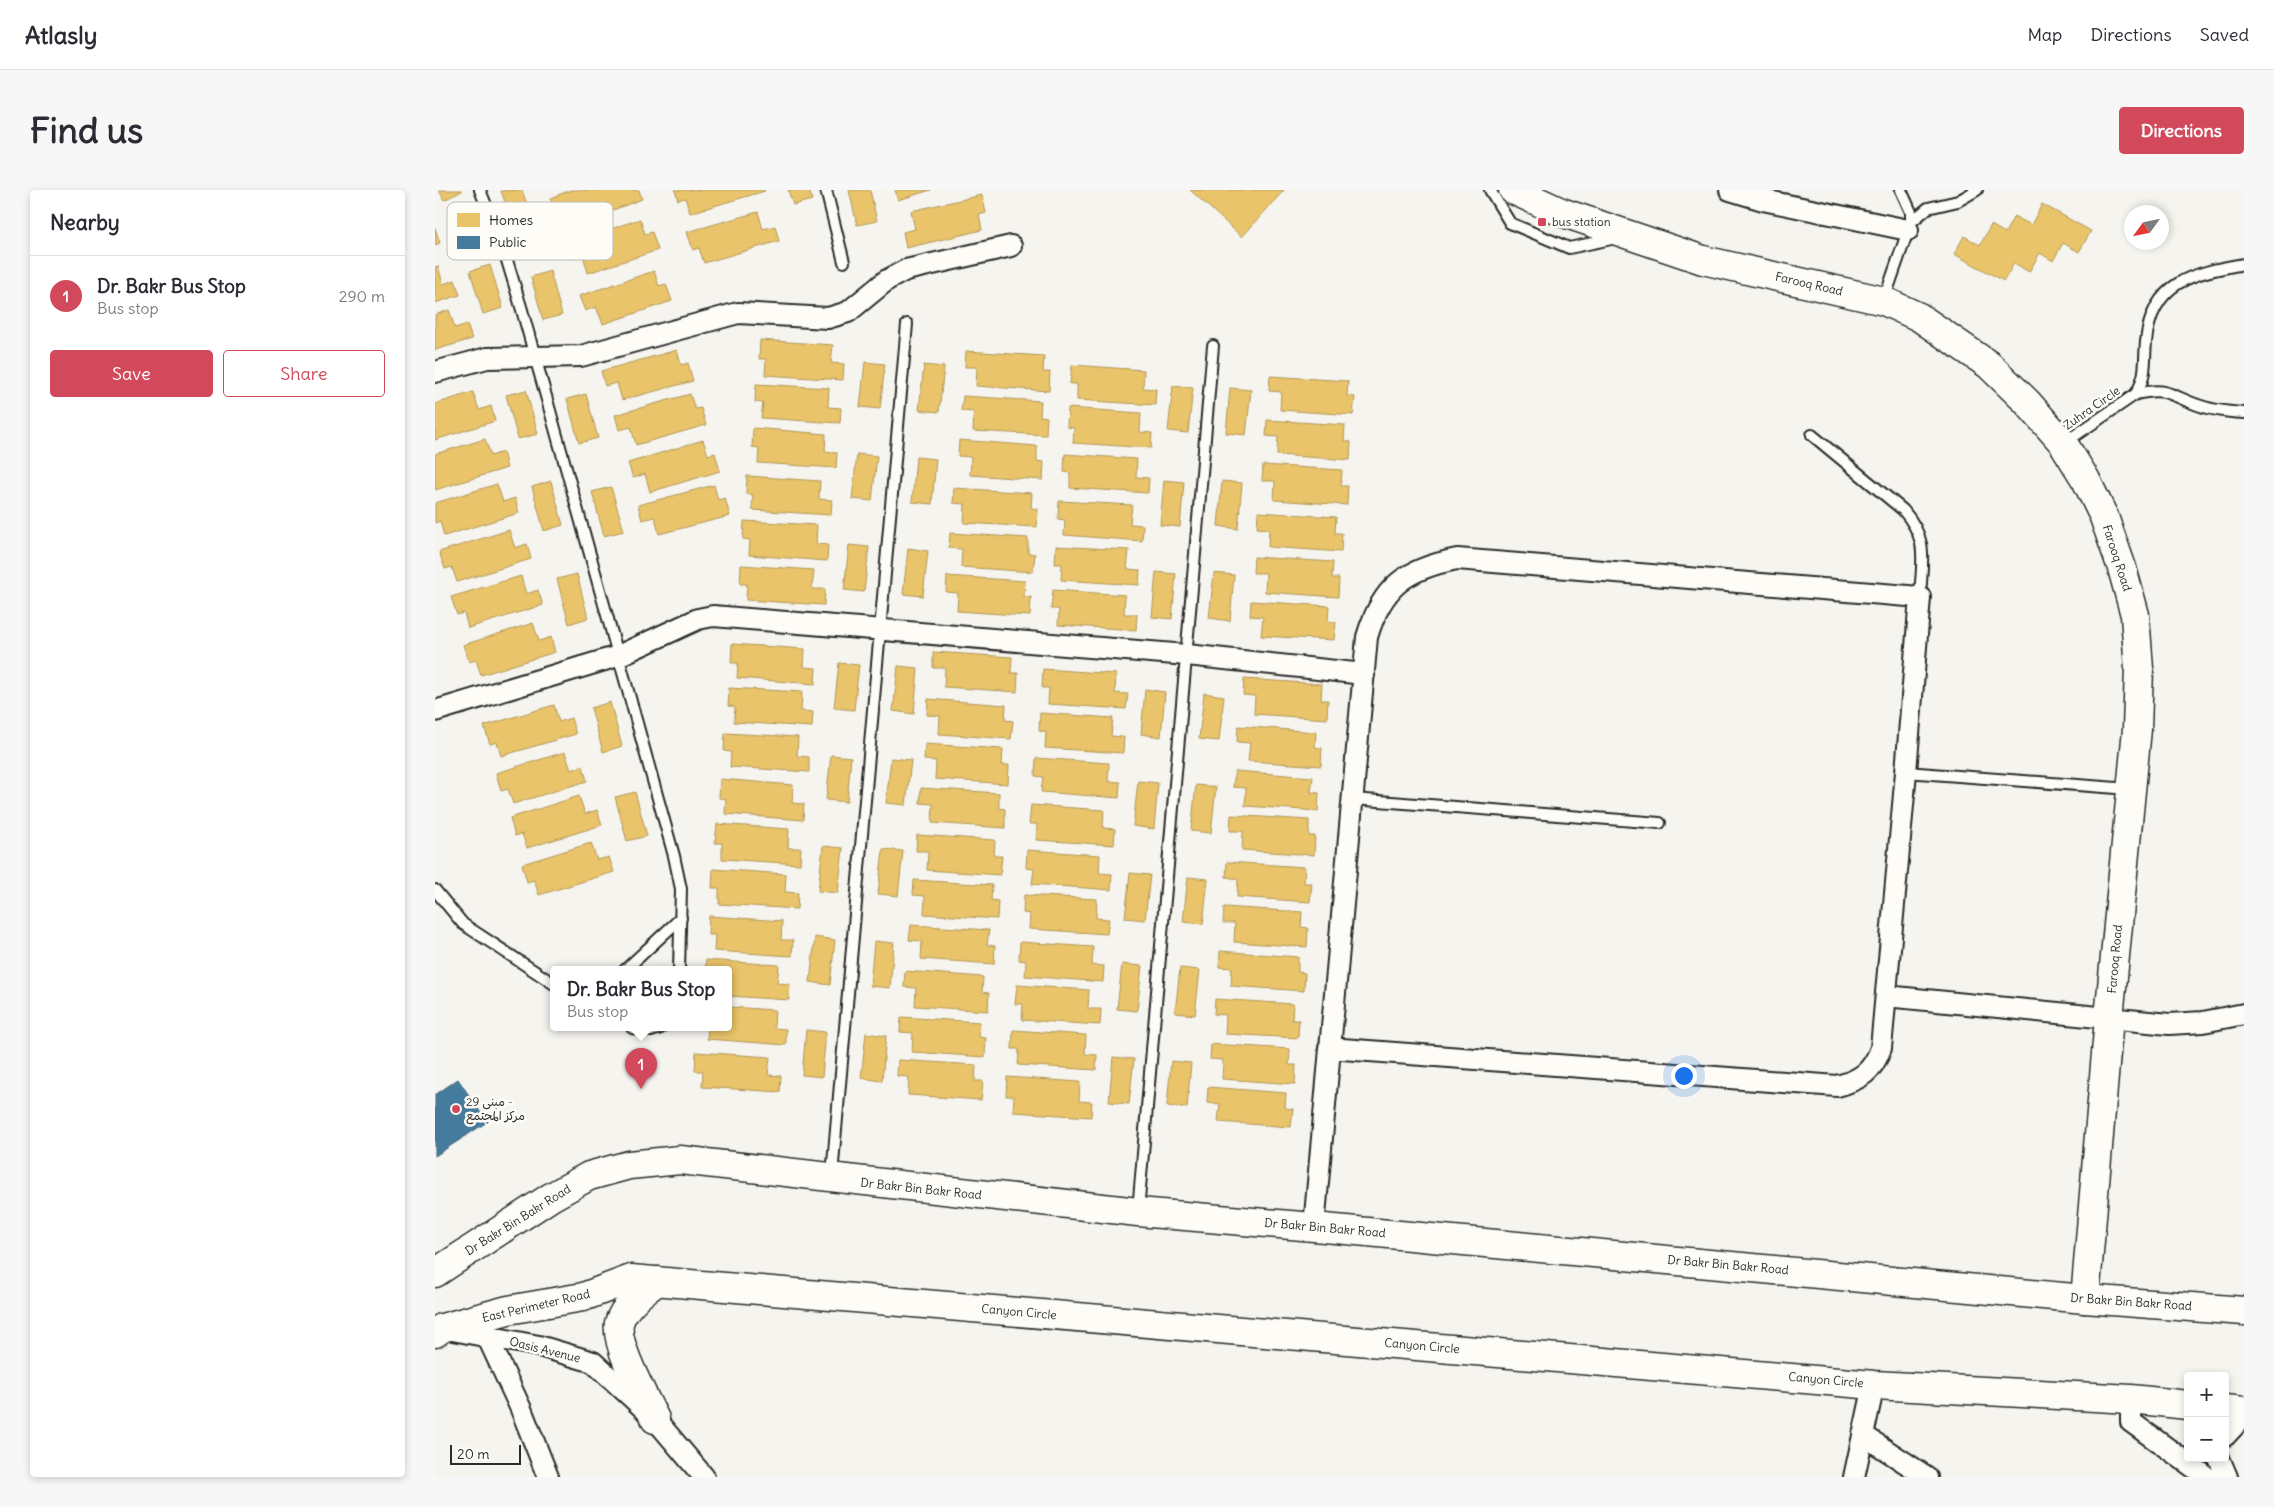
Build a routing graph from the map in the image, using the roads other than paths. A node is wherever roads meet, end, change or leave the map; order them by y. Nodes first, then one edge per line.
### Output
1 (480, 190) edge
2 (825, 190) edge
3 (1490, 190) edge
4 (1513, 190) edge
5 (1731, 190) edge
6 (1901, 190) edge
7 (1977, 190) edge
8 (485, 202) edge
9 (1909, 226) junction
10 (1627, 235) junction
11 (1011, 246) dead end
12 (507, 260) edge
13 (844, 262) dead end
14 (2244, 264) edge
15 (1883, 301) junction
16 (907, 324) dead end
17 (1213, 346) dead end
18 (535, 357) junction
19 (435, 372) edge
20 (2136, 394) junction
21 (2244, 414) edge
22 (1812, 435) dead end
23 (2063, 444) junction
24 (1920, 597) junction
25 (880, 629) junction
26 (1187, 655) junction
27 (618, 656) junction
28 (1364, 674) junction
29 (435, 711) edge
30 (1906, 772) junction
31 (2131, 789) junction
32 (1353, 799) junction
33 (1660, 823) dead end
34 (435, 890) edge
35 (681, 918) junction
36 (629, 966) edge
37 (679, 966) edge
38 (550, 982) edge
39 (1886, 996) junction
40 (2244, 1014) edge
41 (2109, 1018) junction
42 (1329, 1048) junction
43 (832, 1179) junction
44 (1138, 1212) junction
45 (1315, 1227) junction
46 (435, 1274) edge
47 (658, 1281) junction
48 (591, 1294) junction
49 (2085, 1299) junction
50 (2244, 1311) edge
51 (439, 1331) edge
52 (487, 1336) junction
53 (623, 1353) junction
54 (1874, 1384) junction
55 (2131, 1399) junction
56 (2184, 1405) edge
57 (2229, 1409) edge
58 (2244, 1411) edge
59 (655, 1419) junction
60 (2244, 1419) edge
61 (2229, 1431) edge
62 (1863, 1435) junction
63 (2221, 1462) edge
64 (548, 1477) edge
65 (704, 1477) edge
66 (1854, 1477) edge
67 (1927, 1477) edge
68 (2207, 1477) edge
69 (2227, 1477) edge

1 - 8 lane
2 - 13 lane
3 - 10 lane
4 - 10 street, Farooq Road
5 - 9 street
6 - 9 lane
7 - 9 lane
9 - 15 lane
10 - 15 street, Farooq Road
11 - 18 street
12 - 18 lane
14 - 20 lane, Zuhra Circle
15 - 23 street, Farooq Road
16 - 25 lane
17 - 26 lane
18 - 19 street
18 - 27 lane
20 - 21 lane, Zuhra Circle
20 - 23 lane, Zuhra Circle
22 - 24 lane
23 - 31 street, Farooq Road
24 - 28 street
24 - 30 street
25 - 26 street
25 - 27 street
25 - 43 lane
26 - 28 street
26 - 44 lane
27 - 29 street
27 - 35 lane
28 - 32 street
30 - 31 lane
30 - 39 street
31 - 41 street, Farooq Road
32 - 33 lane
32 - 42 street
34 - 38 lane
35 - 36 lane
35 - 37 lane
39 - 41 street
39 - 42 street
40 - 41 street
41 - 49 street, Farooq Road
42 - 45 street
43 - 44 street, Dr Bakr Bin Bakr Road
43 - 46 street, Dr Bakr Bin Bakr Road
44 - 45 street, Dr Bakr Bin Bakr Road
45 - 49 street, Dr Bakr Bin Bakr Road
47 - 48 street, East Perimeter Road
47 - 53 street, Oasis Avenue
47 - 54 street, Canyon Circle
48 - 51 street, East Perimeter Road
48 - 53 street
49 - 50 street, Dr Bakr Bin Bakr Road
51 - 52 street, Oasis Avenue
52 - 59 street, Oasis Avenue
52 - 64 street
53 - 59 street, Oasis Avenue
54 - 55 street, Canyon Circle
54 - 62 street
55 - 56 street, Canyon Circle
55 - 68 street
57 - 58 street
59 - 65 street, Oasis Avenue
60 - 61 street
62 - 66 street
62 - 67 street
63 - 69 street

